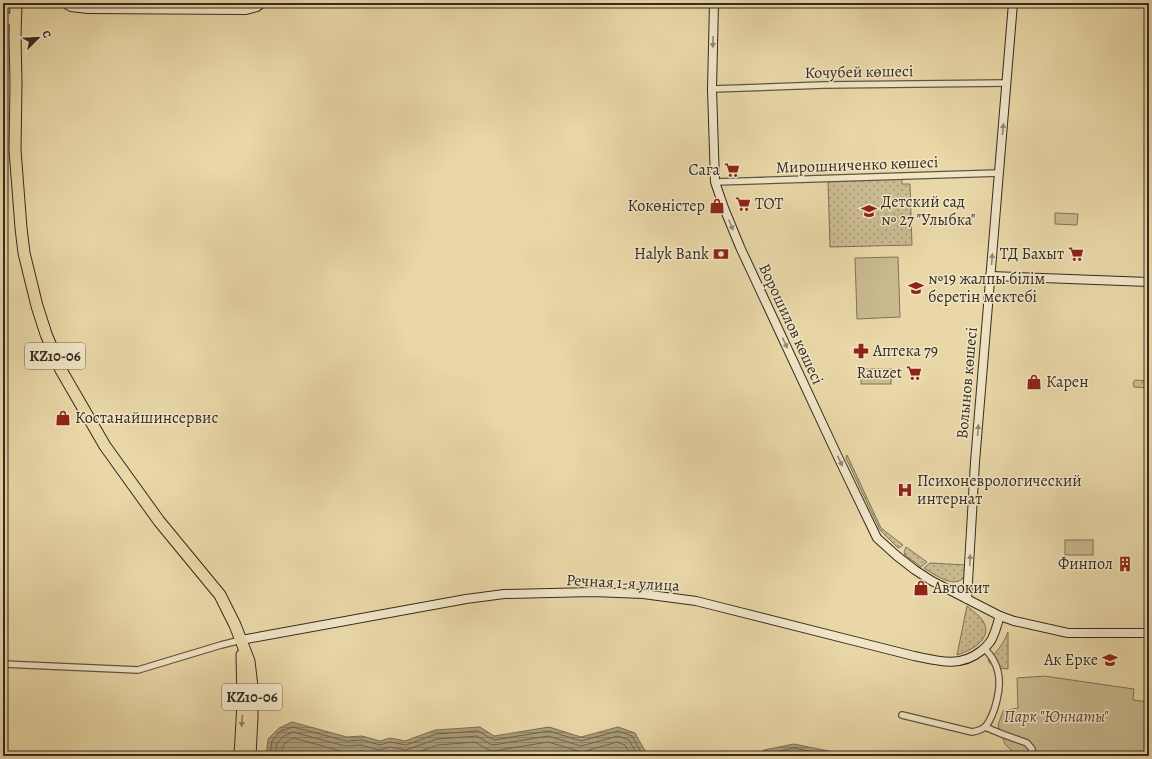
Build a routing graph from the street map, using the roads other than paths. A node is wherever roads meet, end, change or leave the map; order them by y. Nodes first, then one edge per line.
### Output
1 (16, 3) edge
2 (64, 3) edge
3 (262, 3) edge
4 (714, 3) edge
5 (1013, 3) edge
6 (3, 19) edge
7 (16, 19) junction
8 (1007, 83) junction
9 (712, 89) junction
10 (999, 173) junction
11 (715, 182) junction
12 (990, 276) junction
13 (1149, 282) edge
14 (967, 599) junction
15 (1000, 616) junction
16 (1149, 633) edge
17 (241, 640) junction
18 (984, 648) junction
19 (3, 664) edge
20 (902, 714) dead end
21 (985, 726) junction
22 (240, 756) edge
23 (250, 756) edge
24 (1030, 756) edge

1 - 7 highway, KZ10-06
2 - 3 street
4 -> 9 street, Ворошилов көшесі
5 - 8 street, Волынов көшесі
6 - 7 highway
7 - 17 highway, KZ10-06
8 - 9 street, Кочубей көшесі
10 -> 8 street, Волынов көшесі
9 - 11 street, Ворошилов көшесі
10 - 11 street, Мирошниченко көшесі
12 -> 10 street, Волынов көшесі
11 -> 14 street, Ворошилов көшесі
12 - 13 street
14 -> 12 street, Волынов көшесі
14 - 15 street, Ворошилов көшесі
15 - 16 street, Ворошилов көшесі
15 - 18 street, Речная 1-я улица
17 - 18 street, Речная 1-я улица
17 - 19 street
17 -> 22 highway, KZ10-06
17 - 23 highway, KZ10-06
18 - 21 street
20 - 21 street
21 - 24 street

